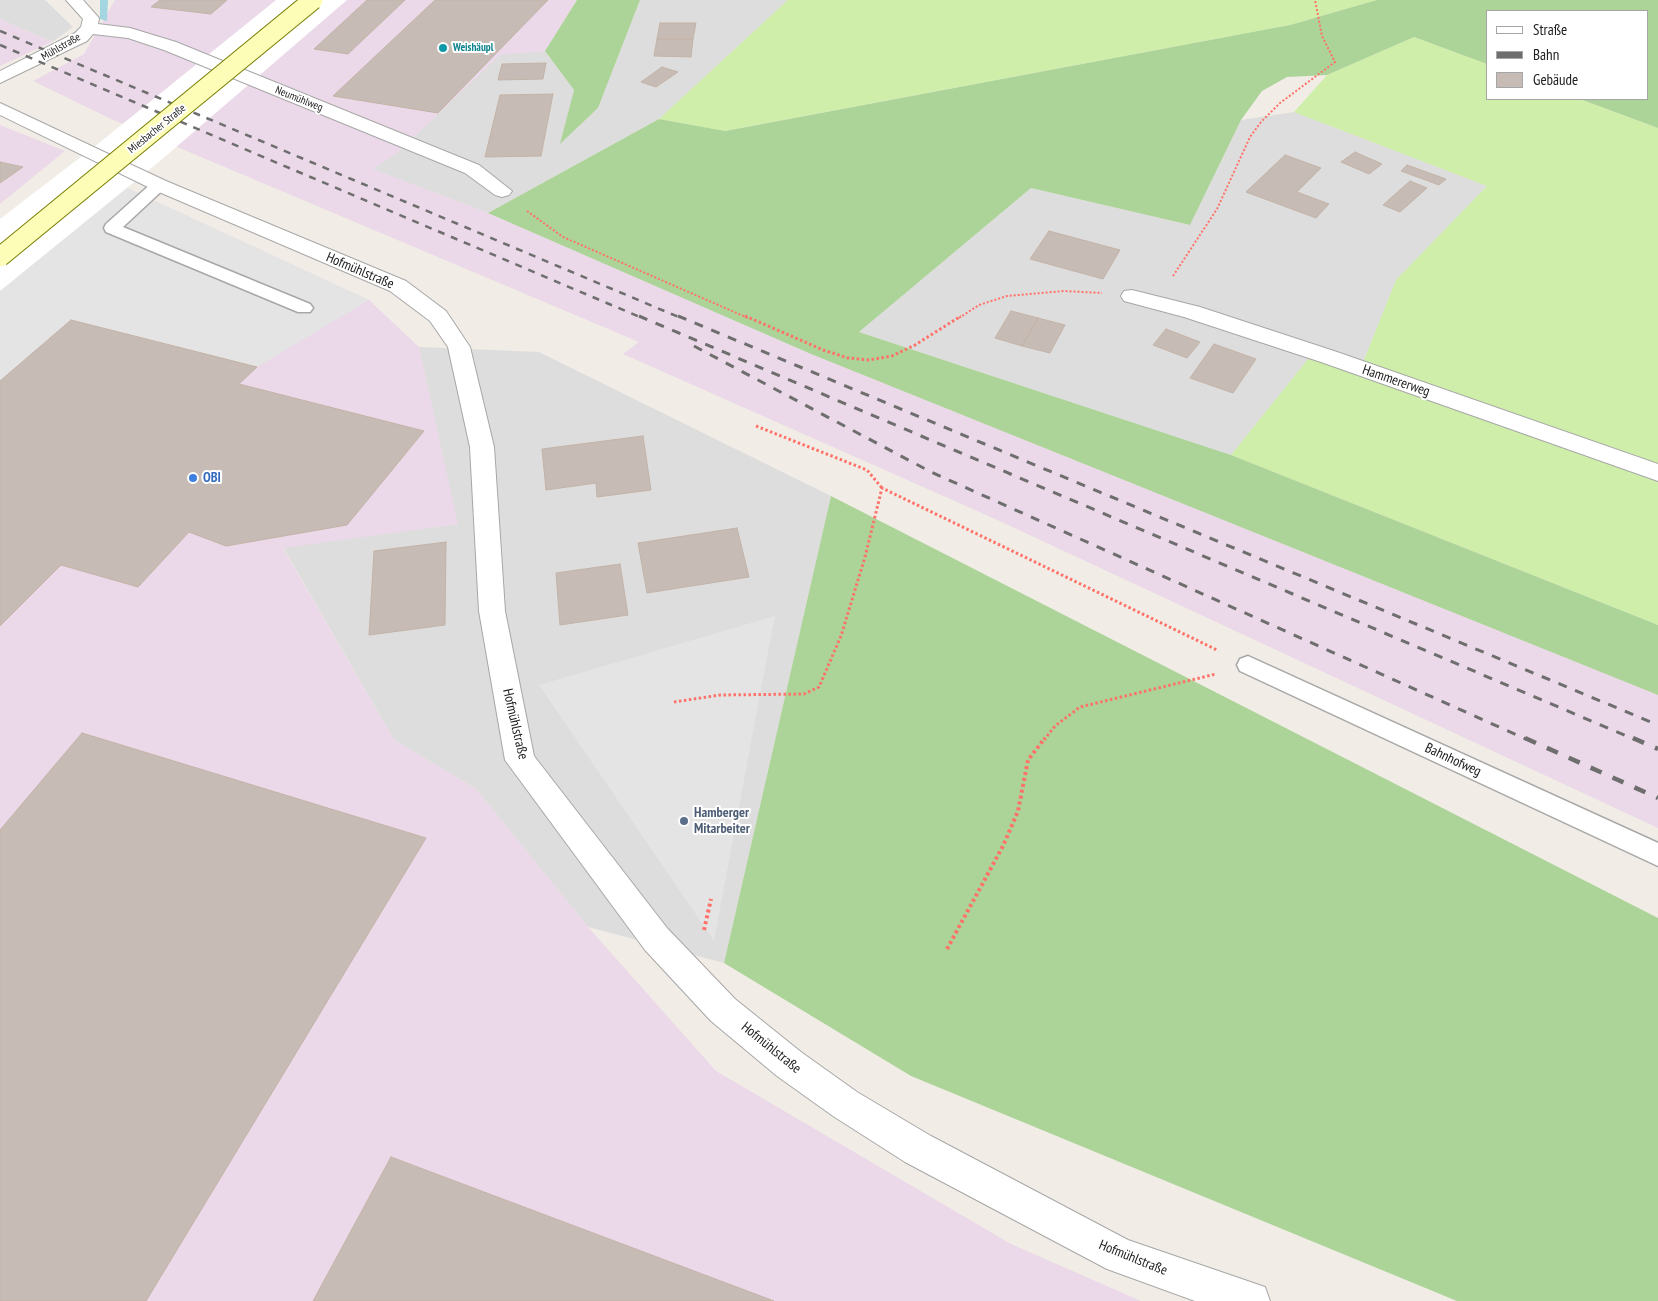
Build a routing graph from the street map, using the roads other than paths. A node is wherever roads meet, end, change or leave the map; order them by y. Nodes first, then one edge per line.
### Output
1 (74, 0) edge
2 (313, 0) edge
3 (89, 28) junction
4 (0, 78) edge
5 (0, 108) edge
6 (159, 185) junction
7 (502, 191) road end
8 (0, 257) edge
9 (1132, 296) road end
10 (304, 308) dead end
11 (1658, 473) edge
12 (1248, 665) road end
13 (1658, 855) edge
14 (1251, 1301) edge

1 - 3 street, Mühlstraße
2 - 8 main road, Miesbacher Straße, bridge
3 - 4 street, Mühlstraße
3 - 7 street, Neumühlweg
5 - 6 street, Hofmühlstraße
6 - 10 lane
6 - 14 street, Hofmühlstraße
9 - 11 street, Hammererweg
12 - 13 lane, Bahnhofweg

